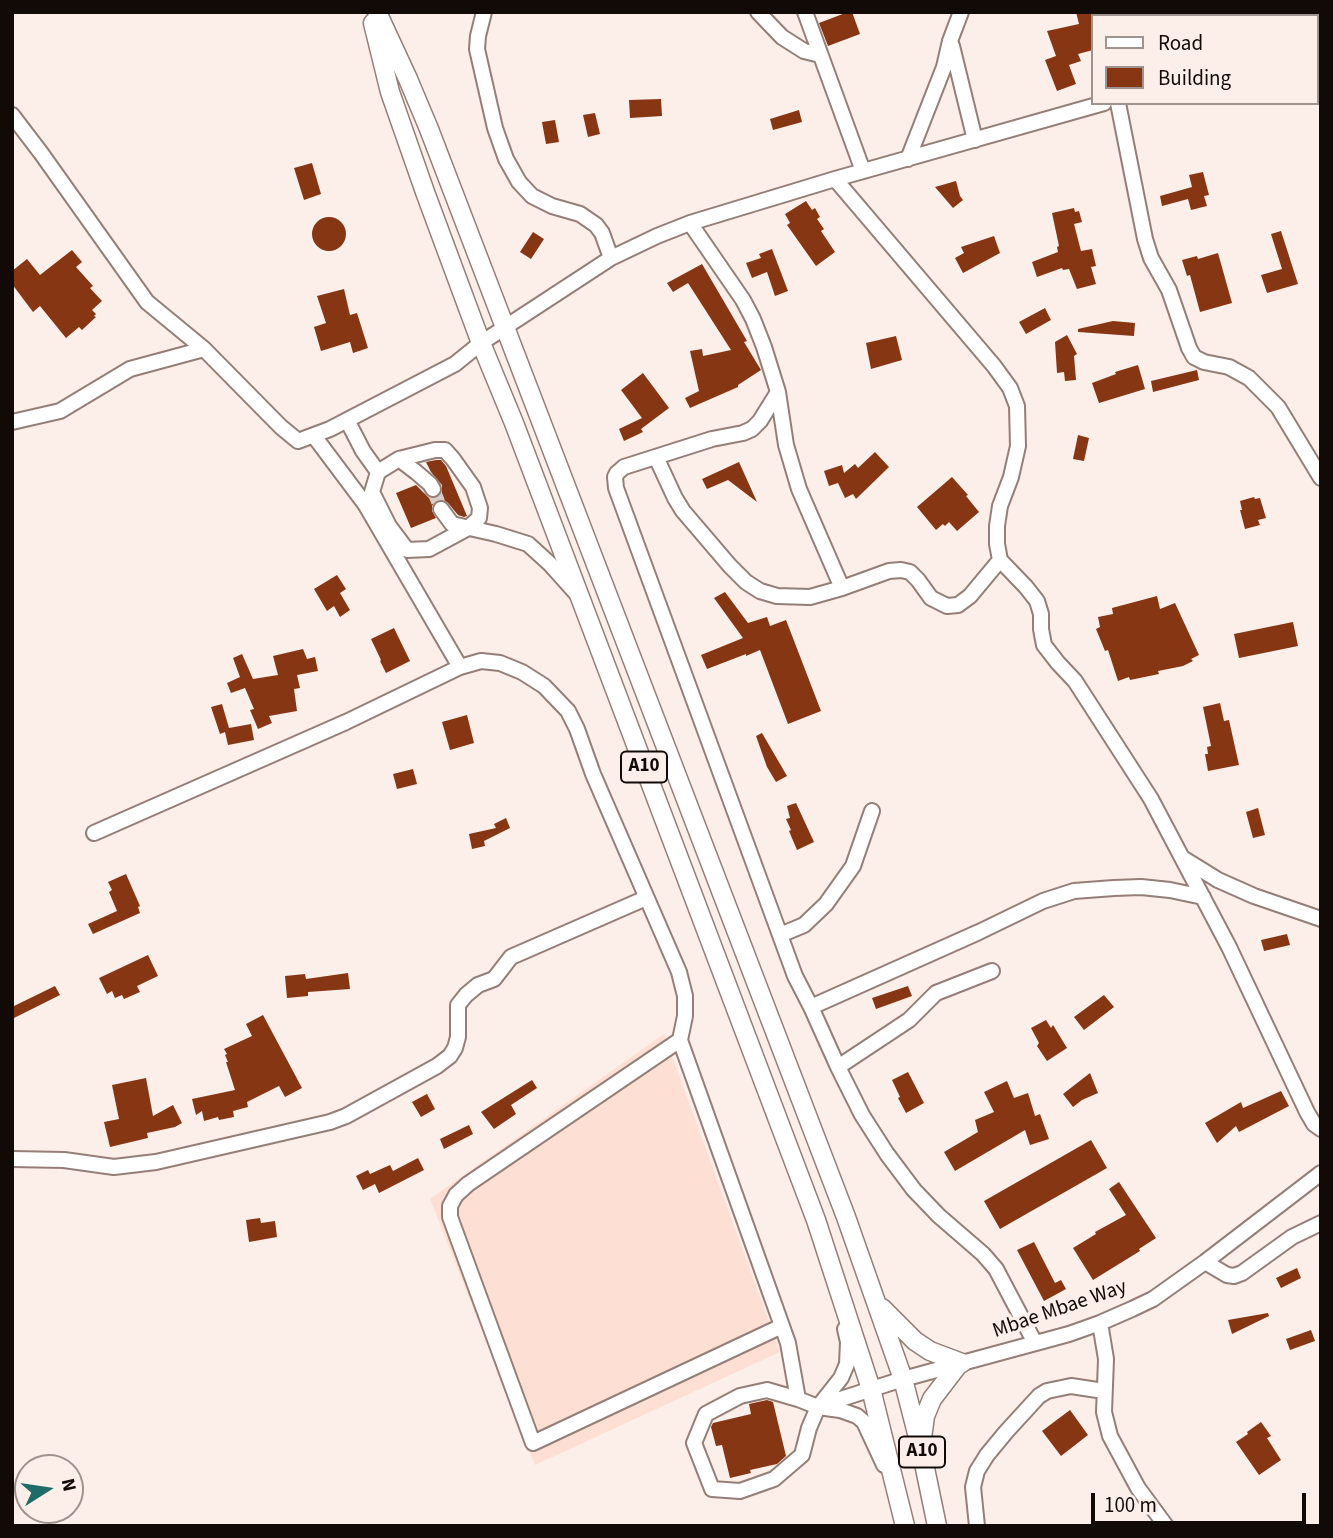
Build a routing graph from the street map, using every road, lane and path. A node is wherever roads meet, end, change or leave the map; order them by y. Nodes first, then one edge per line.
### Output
1 (370, 12) edge
2 (377, 12) edge
3 (484, 12) edge
4 (758, 12) edge
5 (805, 12) edge
6 (961, 12) edge
7 (950, 41) junction
8 (820, 55) junction
9 (1097, 105) edge
10 (1118, 105) edge
11 (12, 115) edge
12 (975, 140) junction
13 (908, 159) junction
14 (863, 171) junction
15 (835, 179) junction
16 (690, 223) junction
17 (611, 258) junction
18 (505, 327) junction
19 (481, 342) junction
20 (204, 349) junction
21 (778, 392) junction
22 (347, 420) junction
23 (12, 422) edge
24 (314, 436) junction
25 (656, 457) junction
26 (399, 459) junction
27 (377, 472) junction
28 (1321, 478) edge
29 (433, 489) tunnel mouth
30 (441, 509) tunnel mouth
31 (468, 528) junction
32 (1000, 560) junction
33 (842, 588) junction
34 (581, 599) junction
35 (460, 667) junction
36 (872, 811) dead end
37 (94, 833) dead end
38 (1182, 859) junction
39 (1203, 897) junction
40 (646, 898) junction
41 (1321, 919) edge
42 (780, 935) junction
43 (992, 971) dead end
44 (811, 1007) junction
45 (680, 1040) junction
46 (838, 1067) junction
47 (1321, 1129) edge
48 (12, 1159) edge
49 (1321, 1173) edge
50 (1321, 1223) edge
51 (822, 1239) junction
52 (1205, 1262) junction
53 (877, 1303) junction
54 (1100, 1323) junction
55 (782, 1326) junction
56 (1035, 1343) junction
57 (960, 1364) junction
58 (903, 1379) junction
59 (871, 1389) junction
60 (1104, 1391) junction
61 (797, 1399) junction
62 (818, 1407) junction
63 (921, 1449) junction
64 (900, 1505) junction
65 (905, 1526) edge
66 (937, 1526) edge
67 (977, 1526) edge
68 (1166, 1526) edge

1 - 19 main road, A10
2 - 18 main road, A10
3 - 17 street
4 - 8 street
5 - 8 street
6 - 7 street
7 - 12 street
7 - 13 street
8 - 14 street
9 - 12 street
10 - 28 street
11 - 20 street
12 - 13 street
13 - 14 street
14 - 15 street
15 - 16 street
15 - 32 street
16 - 17 street
16 - 21 street
17 - 18 street
18 - 19 street
18 - 53 main road, A10
19 - 22 street
19 - 34 main road, A10
20 - 23 street
20 - 24 street
21 - 25 street
21 - 33 street
22 - 24 street
22 - 27 street
24 - 35 street
25 - 33 street
25 - 42 street
26 - 27 street
26 - 29 street
26 - 31 street
27 - 31 street
30 - 31 street
31 - 34 street
32 - 33 street
32 - 38 street
34 - 51 main road, A10
35 - 37 street
35 - 40 street
36 - 42 street
38 - 39 street
38 - 41 street
39 - 44 street
39 - 47 street
40 - 45 street
40 - 48 street
42 - 44 street
43 - 46 street
44 - 46 street
45 - 55 street
45 - 55 street
46 - 56 street
49 - 52 street, Mbae Mbae Way
50 - 52 street
51 - 59 main road, A10
51 - 62 street
52 - 54 street, Mbae Mbae Way
53 - 57 main road
53 - 58 main road, A10
54 - 56 street, Mbae Mbae Way
54 - 60 street
55 - 61 street
56 - 57 street, Mbae Mbae Way
57 - 58 street, Mbae Mbae Way
57 - 63 main road
58 - 59 street, Mbae Mbae Way
58 - 63 main road, A10
59 - 62 street, Mbae Mbae Way
59 - 64 main road, A10
60 - 67 street
60 - 68 street
61 - 62 street
61 - 62 street
62 - 64 street
63 - 66 main road, A10
64 - 65 main road, A10

